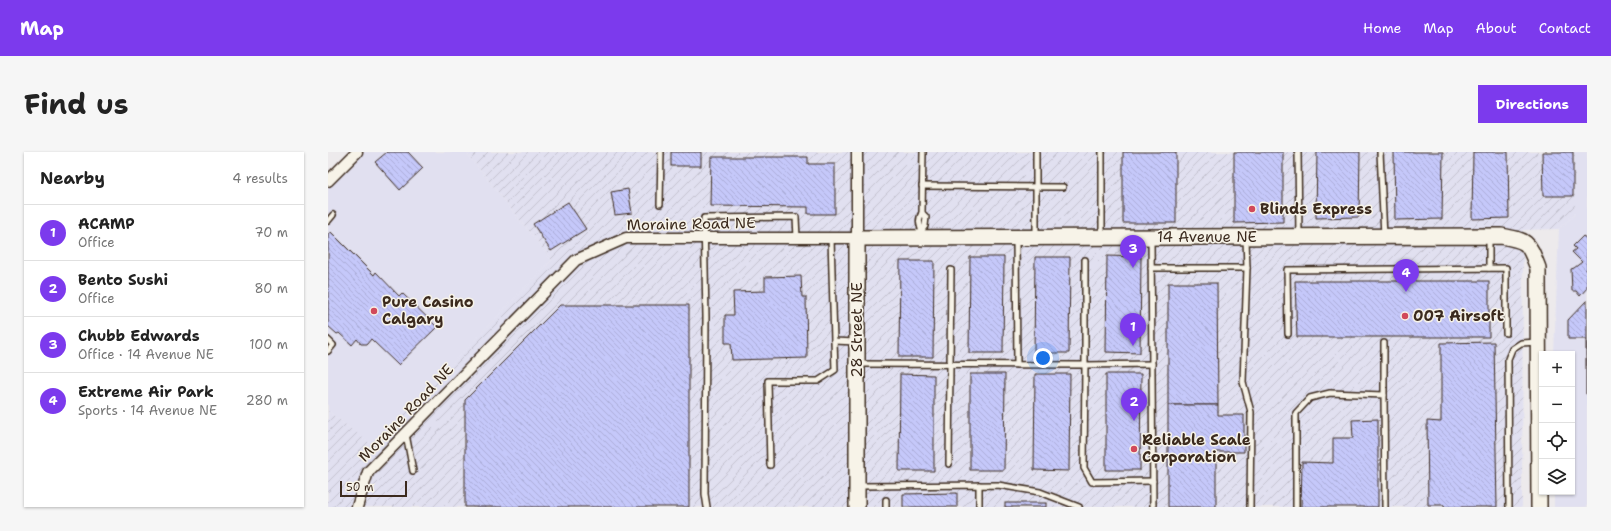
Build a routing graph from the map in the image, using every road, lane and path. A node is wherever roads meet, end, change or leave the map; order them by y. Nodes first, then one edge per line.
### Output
1 (357, 152) edge
2 (661, 152) edge
3 (857, 152) edge
4 (922, 152) edge
5 (1036, 152) edge
6 (1102, 152) edge
7 (1298, 152) edge
8 (1380, 152) edge
9 (328, 181) edge
10 (922, 186) junction
11 (1036, 187) junction
12 (1063, 187) dead end
13 (660, 204) dead end
14 (333, 215) dead end
15 (328, 221) edge
16 (922, 234) junction
17 (1384, 236) junction
18 (1489, 236) junction
19 (1102, 237) junction
20 (1151, 237) junction
21 (1246, 237) junction
22 (1299, 237) junction
23 (704, 238) junction
24 (797, 238) junction
25 (830, 238) junction
26 (857, 238) junction
27 (1016, 238) junction
28 (1036, 238) junction
29 (1085, 260) dead end
30 (1151, 268) junction
31 (1247, 268) junction
32 (1489, 268) junction
33 (951, 270) dead end
34 (1506, 333) dead end
35 (1288, 334) dead end
36 (328, 340) edge
37 (834, 342) junction
38 (857, 342) junction
39 (1539, 342) junction
40 (1384, 343) dead end
41 (328, 351) edge
42 (857, 364) junction
43 (950, 364) junction
44 (1017, 364) junction
45 (1152, 364) junction
46 (1085, 365) junction
47 (1384, 395) junction
48 (406, 433) junction
49 (949, 464) dead end
50 (770, 465) dead end
51 (413, 471) dead end
52 (1153, 481) junction
53 (979, 485) junction
54 (857, 486) junction
55 (886, 500) dead end
56 (357, 507) edge
57 (707, 507) edge
58 (857, 507) edge
59 (886, 507) edge
60 (979, 507) edge
61 (1079, 507) edge
62 (1153, 507) edge
63 (1250, 507) edge
64 (1296, 507) edge
65 (1385, 507) edge
66 (1509, 507) edge
67 (1539, 507) edge

1 - 9 street
2 - 13 lane
3 - 26 street, 28 Street NE
4 - 10 lane
5 - 11 lane
6 - 19 lane
7 - 22 lane
8 - 17 lane
10 - 11 lane
10 - 16 lane
11 - 12 lane
11 - 28 lane
14 - 15 lane
16 - 26 street, 14 Avenue NE
16 - 27 street, 14 Avenue NE
17 - 18 street, 14 Avenue NE
17 - 22 street, 14 Avenue NE
18 - 32 lane
18 - 39 street, 14 Avenue NE
19 - 20 street, 14 Avenue NE
19 - 28 street, 14 Avenue NE
20 - 21 street, 14 Avenue NE
20 - 30 lane
21 - 22 street, 14 Avenue NE
21 - 31 lane
23 - 24 street, Moraine Road NE
23 - 24 lane
23 - 48 street, Moraine Road NE
23 - 57 lane
24 - 25 street, Moraine Road NE
25 - 26 street, Moraine Road NE
25 - 37 lane
26 - 38 street, 28 Street NE
27 - 28 street, 14 Avenue NE
27 - 44 lane
29 - 46 lane
30 - 31 lane
30 - 45 lane
31 - 63 lane
32 - 34 lane
32 - 35 lane
33 - 43 lane
36 - 41 lane
37 - 38 lane
37 - 50 lane
38 - 42 street, 28 Street NE
39 - 66 lane
39 - 67 street
40 - 47 lane
42 - 43 lane
42 - 54 street, 28 Street NE
43 - 44 lane
43 - 49 lane
44 - 46 lane
45 - 46 lane
45 - 52 lane
46 - 52 lane
47 - 64 lane
47 - 65 lane
48 - 51 lane
48 - 56 street, Moraine Road NE
52 - 62 lane
53 - 54 lane
53 - 60 lane
53 - 61 lane
54 - 58 street, 28 Street NE
55 - 59 lane

